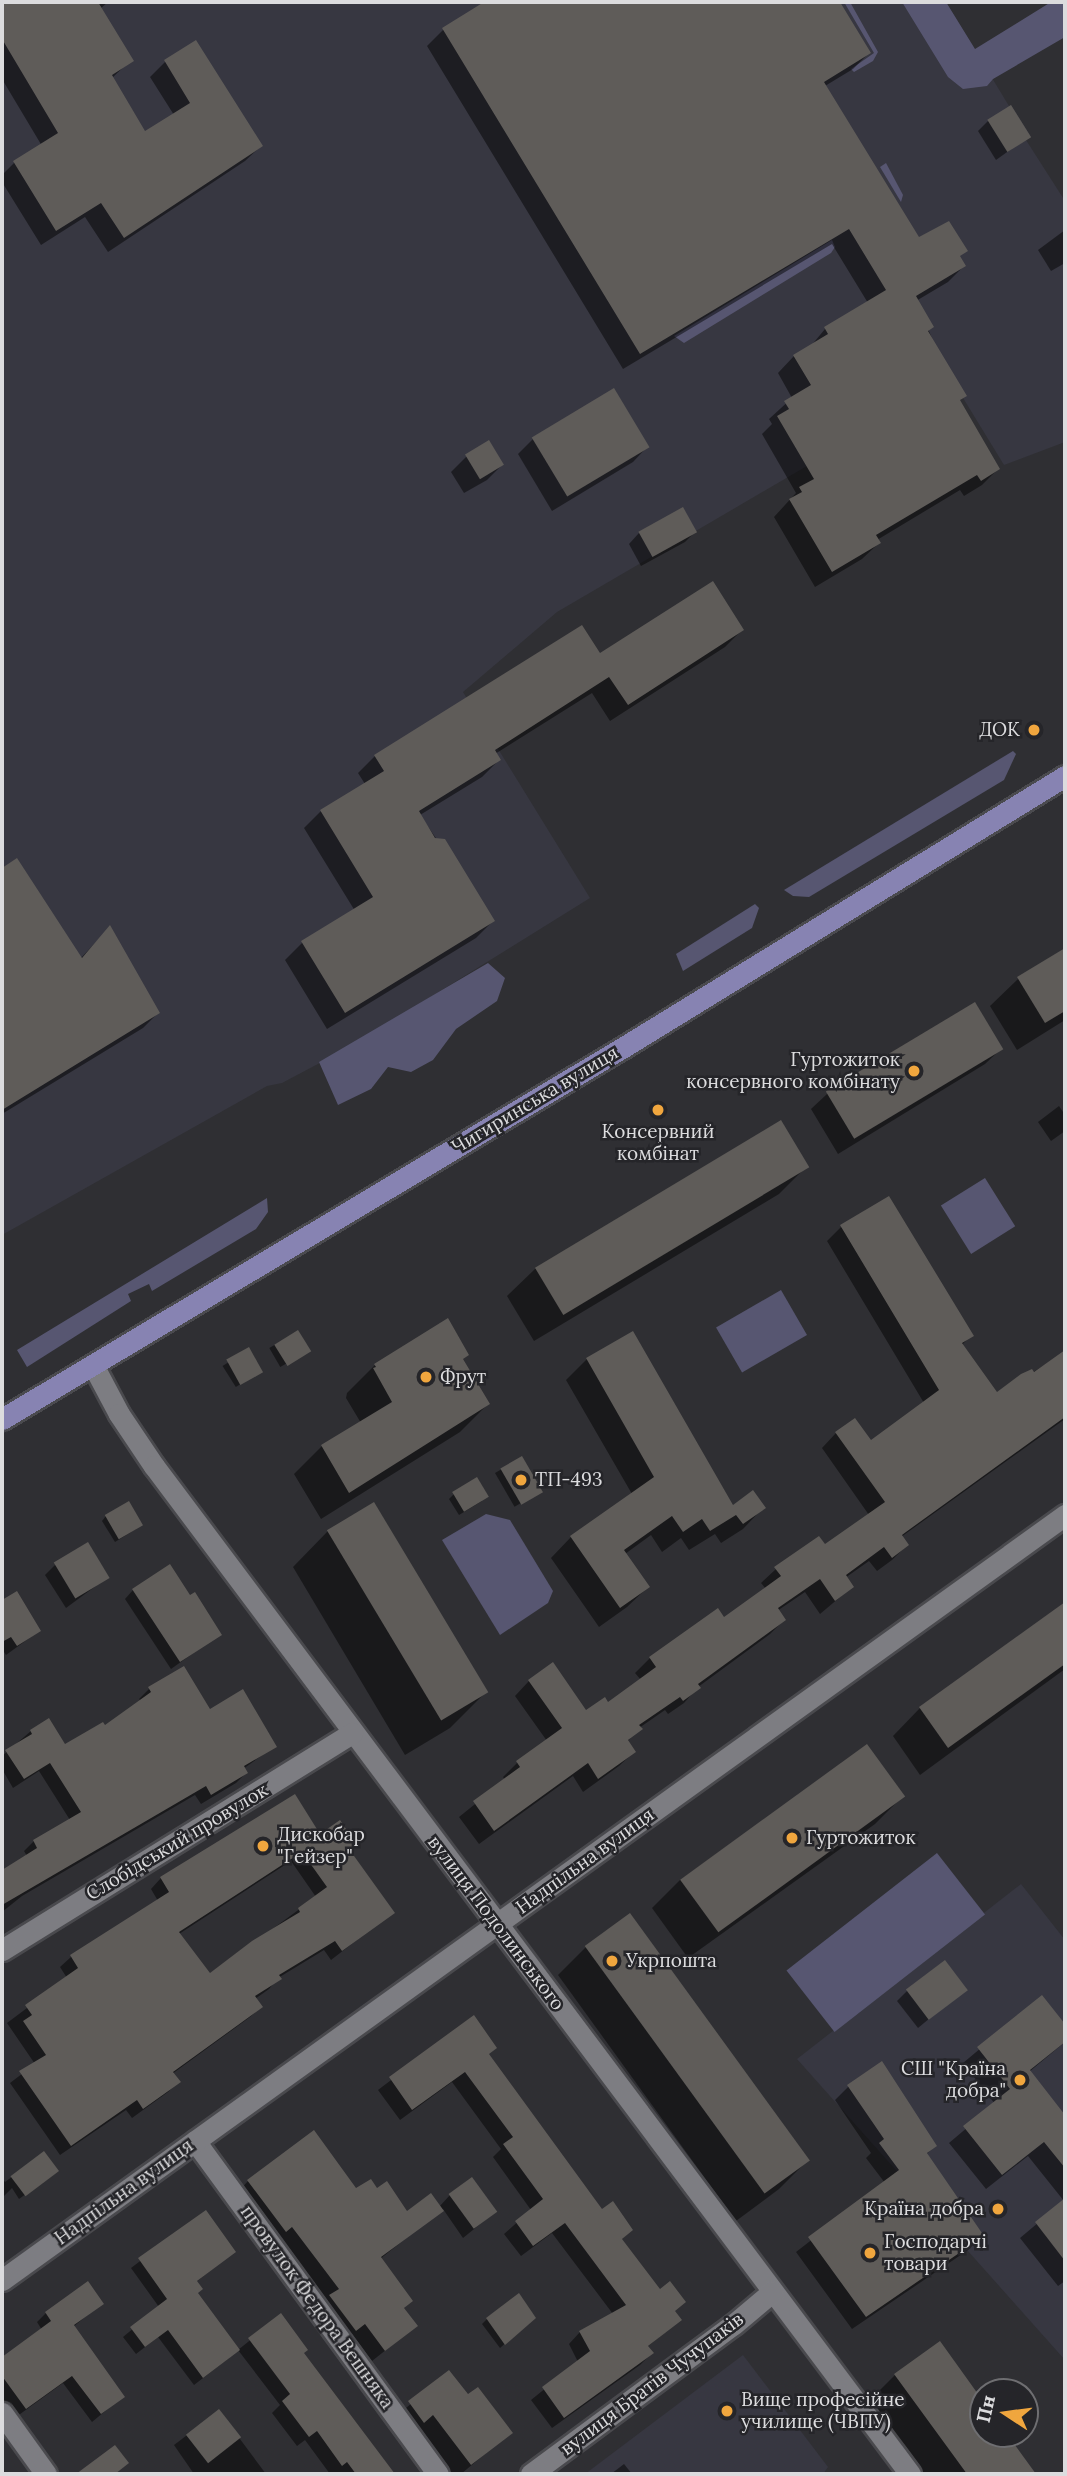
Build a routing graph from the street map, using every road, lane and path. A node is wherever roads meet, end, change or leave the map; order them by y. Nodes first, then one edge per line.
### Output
1 (1065, 776) edge
2 (93, 1365) junction
3 (2, 1419) edge
4 (1065, 1515) edge
5 (352, 1733) junction
6 (498, 1924) junction
7 (2, 1950) edge
8 (195, 2141) junction
9 (2, 2280) edge
10 (772, 2292) junction
11 (2, 2413) edge
12 (46, 2474) edge
13 (438, 2474) edge
14 (531, 2474) edge
15 (910, 2474) edge

1 - 2 main road, Чигиринська вулиця
2 - 3 main road, Чигиринська вулиця
2 - 5 street, вулиця Подолинського
4 - 6 street, Надпільна вулиця
5 - 6 street, вулиця Подолинського
5 - 7 street, Слобідський провулок
6 - 8 street, Надпільна вулиця
6 - 10 street, вулиця Подолинського
8 - 9 street, Надпільна вулиця
8 - 13 street, провулок Федора Вешняка
10 - 14 street, вулиця Братів Чучупаків
10 - 15 street, вулиця Подолинського
11 - 12 street

